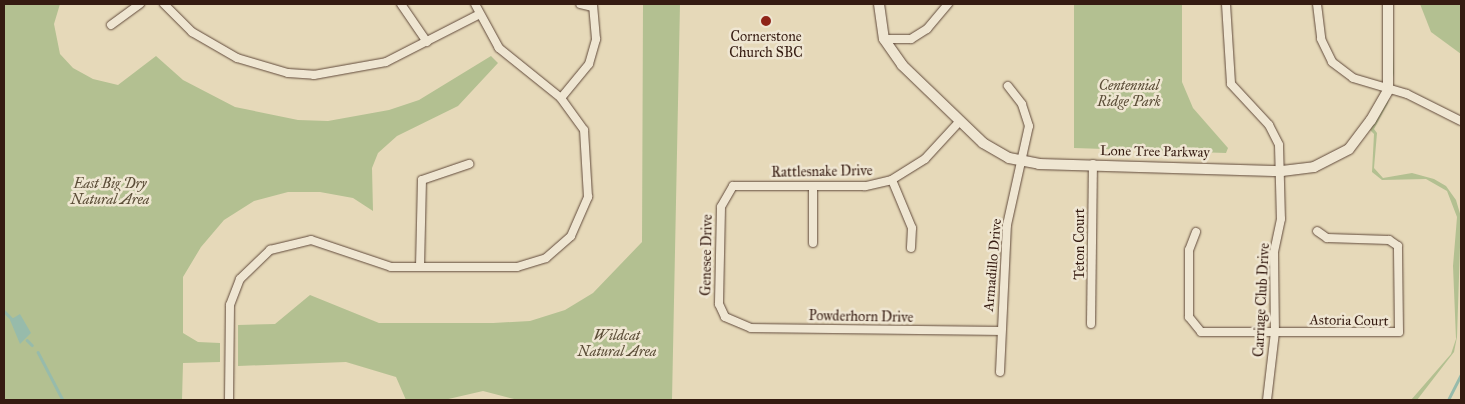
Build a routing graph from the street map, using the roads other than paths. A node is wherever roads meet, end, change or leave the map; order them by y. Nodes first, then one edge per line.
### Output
1 (140, 4) edge
2 (164, 4) edge
3 (401, 4) edge
4 (475, 4) edge
5 (580, 4) edge
6 (879, 4) edge
7 (948, 4) edge
8 (1226, 4) edge
9 (1317, 4) edge
10 (1388, 4) edge
11 (478, 15) junction
12 (112, 25) dead end
13 (884, 39) junction
14 (427, 42) junction
15 (1008, 86) dead end
16 (1388, 90) junction
17 (560, 98) junction
18 (1461, 121) edge
19 (958, 122) junction
20 (1020, 161) junction
21 (469, 164) dead end
22 (1093, 164) junction
23 (1282, 171) junction
24 (892, 180) junction
25 (813, 188) junction
26 (726, 193) joint
27 (1317, 231) dead end
28 (1196, 232) dead end
29 (813, 243) dead end
30 (912, 248) dead end
31 (420, 267) junction
32 (724, 317) joint
33 (1092, 324) dead end
34 (1000, 331) junction
35 (1275, 332) junction
36 (1000, 372) dead end
37 (229, 400) edge
38 (1267, 400) edge

1 - 12 street
2 - 14 street
3 - 14 street
4 - 11 street
5 - 17 street
6 - 13 street, Lone Tree Parkway
7 - 13 street
8 - 23 street, Carriage Club Drive
9 - 16 street
10 - 16 street
11 - 14 street
11 - 17 street
13 - 19 street, Lone Tree Parkway
15 - 20 street, Armadillo Drive
16 - 18 street
16 - 23 street, Lone Tree Parkway
17 - 31 street
19 - 20 street, Lone Tree Parkway
19 - 24 street, Rattlesnake Drive
20 - 22 street, Lone Tree Parkway
20 - 34 street, Armadillo Drive
21 - 31 street
22 - 23 street, Lone Tree Parkway
22 - 33 street, Teton Court
23 - 35 street, Carriage Club Drive
24 - 25 street, Rattlesnake Drive
24 - 30 street
25 - 26 street, Rattlesnake Drive
25 - 29 street
26 - 32 street, Genesee Drive
27 - 35 street, Astoria Court
28 - 35 street
31 - 37 street
32 - 34 street, Powderhorn Drive
34 - 36 street, Armadillo Drive
35 - 38 street, Carriage Club Drive

